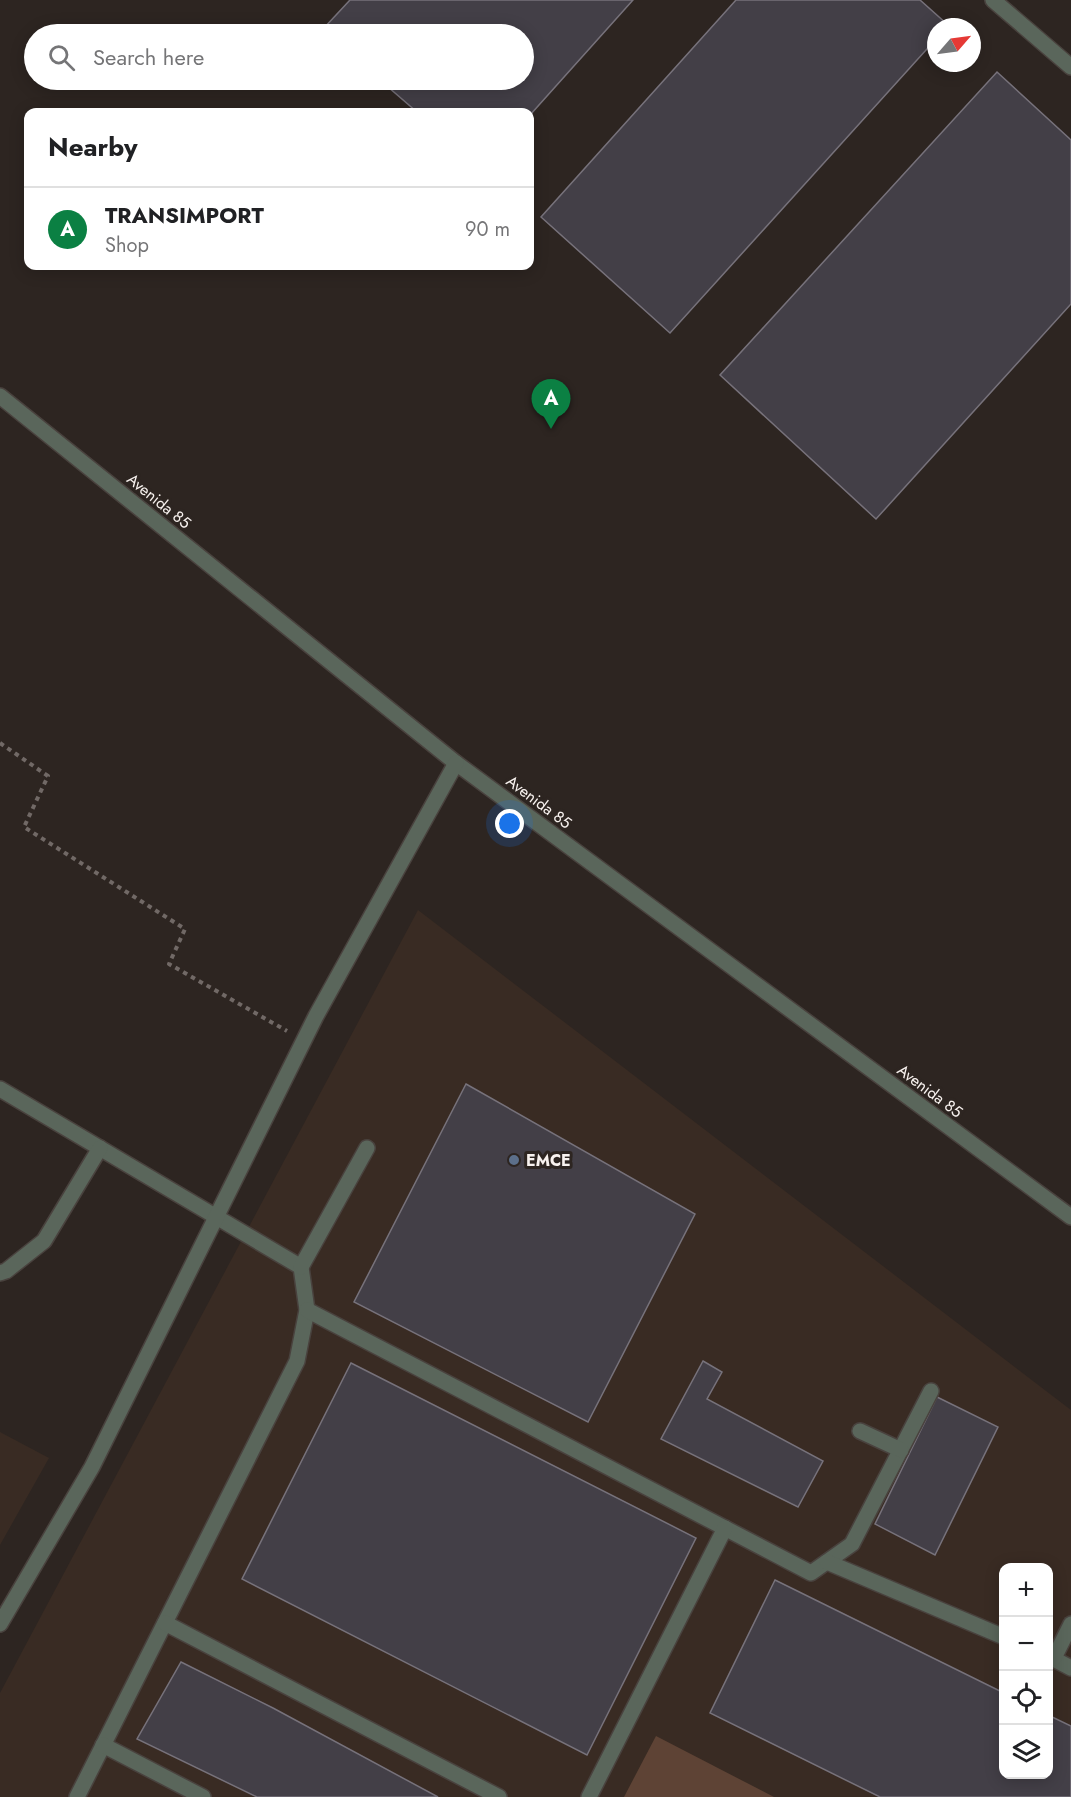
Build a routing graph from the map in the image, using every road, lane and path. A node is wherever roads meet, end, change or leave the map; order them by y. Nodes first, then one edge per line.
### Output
1 (993, 0) edge
2 (1071, 67) edge
3 (0, 396) edge
4 (0, 743) edge
5 (456, 763) junction
6 (303, 1040) junction
7 (0, 1089) edge
8 (100, 1148) junction
9 (367, 1148) dead end
10 (216, 1216) junction
11 (1071, 1218) edge
12 (301, 1268) junction
13 (0, 1274) edge
14 (307, 1310) junction
15 (931, 1391) dead end
16 (860, 1431) dead end
17 (901, 1449) junction
18 (725, 1528) junction
19 (827, 1562) junction
20 (165, 1623) junction
21 (0, 1624) edge
22 (1071, 1624) edge
23 (999, 1635) edge
24 (1053, 1654) edge
25 (1053, 1658) edge
26 (1071, 1668) edge
27 (103, 1745) junction
28 (77, 1797) edge
29 (203, 1797) edge
30 (499, 1797) edge
31 (589, 1797) edge

1 - 2 street
3 - 5 street, Avenida 85
4 - 6 path
5 - 6 street
5 - 11 street, Avenida 85
6 - 10 street
7 - 8 street
8 - 10 street
8 - 13 street
9 - 12 street
10 - 12 street
10 - 21 street
12 - 14 street
14 - 18 street
14 - 20 street
15 - 17 street
16 - 17 street
17 - 19 street
18 - 19 street
18 - 31 street
19 - 23 street
20 - 27 street
20 - 30 street
22 - 24 street
25 - 26 street
27 - 28 street
27 - 29 street

